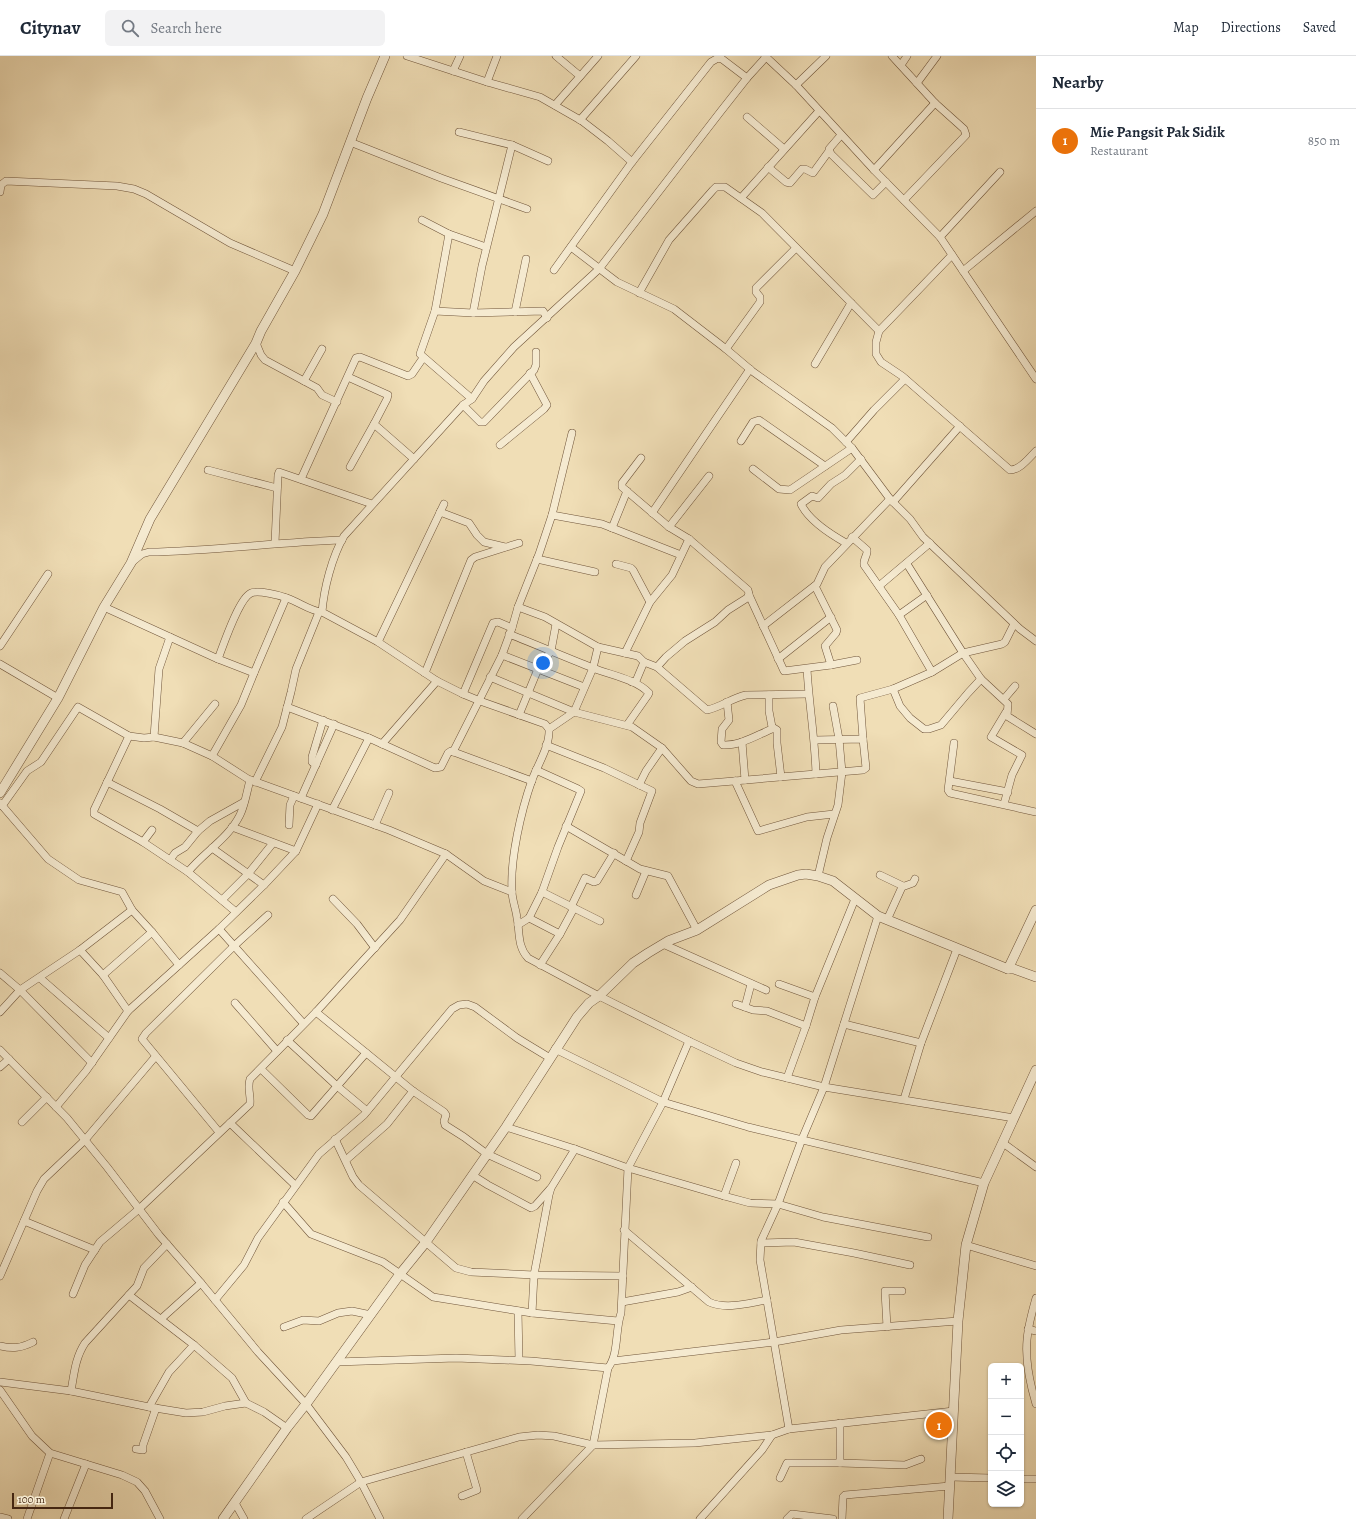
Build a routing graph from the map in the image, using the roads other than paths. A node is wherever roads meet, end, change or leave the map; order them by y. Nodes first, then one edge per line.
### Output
1 (386, 56) edge
2 (407, 56) edge
3 (460, 56) edge
4 (497, 56) edge
5 (556, 56) edge
6 (636, 56) edge
7 (826, 56) edge
8 (892, 56) edge
9 (907, 56) edge
10 (937, 56) edge
11 (595, 57) edge
12 (766, 57) edge
13 (901, 65) junction
14 (453, 71) junction
15 (580, 76) junction
16 (747, 78) junction
17 (486, 82) junction
18 (917, 83) junction
19 (796, 85) junction
20 (935, 103) junction
21 (555, 105) junction
22 (819, 111) junction
23 (747, 118) dead end
24 (580, 120) junction
25 (459, 132) dead end
26 (841, 135) junction
27 (350, 142) junction
28 (512, 145) junction
29 (784, 150) junction
30 (829, 151) junction
31 (548, 161) dead end
32 (632, 162) junction
33 (768, 167) junction
34 (874, 170) junction
35 (1000, 172) dead end
36 (886, 182) junction
37 (0, 187) edge
38 (741, 198) junction
39 (499, 200) junction
40 (904, 200) junction
41 (527, 209) dead end
42 (1036, 211) edge
43 (422, 220) dead end
44 (449, 234) junction
45 (940, 237) junction
46 (571, 246) junction
47 (486, 247) junction
48 (796, 248) junction
49 (952, 255) junction
50 (526, 259) dead end
51 (554, 270) dead end
52 (599, 270) junction
53 (295, 271) junction
54 (963, 271) junction
55 (639, 293) junction
56 (851, 303) junction
57 (435, 310) junction
58 (515, 312) junction
59 (474, 313) junction
60 (547, 318) junction
61 (878, 330) junction
62 (256, 343) junction
63 (322, 349) dead end
64 (726, 349) junction
65 (536, 352) dead end
66 (423, 358) junction
67 (815, 364) dead end
68 (750, 369) junction
69 (530, 373) junction
70 (1035, 376) edge
71 (348, 377) junction
72 (905, 379) junction
73 (304, 381) junction
74 (472, 399) junction
75 (337, 402) junction
76 (464, 405) junction
77 (374, 424) junction
78 (960, 426) junction
79 (572, 433) dead end
80 (741, 441) dead end
81 (846, 442) junction
82 (500, 445) dead end
83 (852, 448) junction
84 (1036, 450) edge
85 (641, 458) dead end
86 (414, 459) junction
87 (861, 459) junction
88 (825, 466) junction
89 (350, 467) dead end
90 (753, 469) dead end
91 (208, 470) dead end
92 (709, 476) dead end
93 (301, 479) junction
94 (277, 488) junction
95 (627, 491) junction
96 (892, 500) junction
97 (372, 504) junction
98 (444, 504) dead end
99 (440, 512) junction
100 (652, 513) junction
101 (552, 515) junction
102 (669, 527) junction
103 (612, 528) junction
104 (852, 537) junction
105 (689, 539) junction
106 (342, 540) junction
107 (275, 543) junction
108 (519, 543) dead end
109 (846, 543) junction
110 (930, 543) junction
111 (506, 547) junction
112 (681, 555) junction
113 (537, 559) junction
114 (131, 563) junction
115 (616, 564) dead end
116 (907, 564) junction
117 (595, 572) dead end
118 (48, 574) dead end
119 (815, 586) junction
120 (879, 586) junction
121 (749, 595) junction
122 (927, 595) junction
123 (286, 598) junction
124 (650, 602) junction
125 (104, 607) junction
126 (518, 607) junction
127 (320, 612) junction
128 (899, 615) junction
129 (831, 617) junction
130 (556, 624) junction
131 (1014, 624) junction
132 (763, 626) junction
133 (511, 631) junction
134 (170, 637) junction
135 (1036, 641) edge
136 (378, 642) junction
137 (0, 646) edge
138 (598, 647) junction
139 (551, 651) junction
140 (625, 653) junction
141 (963, 653) junction
142 (502, 655) junction
143 (218, 659) junction
144 (778, 659) junction
145 (857, 660) dead end
146 (644, 662) junction
147 (0, 664) edge
148 (831, 665) junction
149 (657, 666) junction
150 (593, 668) junction
151 (538, 669) junction
152 (807, 669) junction
153 (932, 672) junction
154 (254, 673) junction
155 (425, 673) junction
156 (490, 677) junction
157 (982, 679) junction
158 (437, 681) junction
159 (632, 682) junction
160 (1015, 686) dead end
161 (584, 688) junction
162 (893, 689) junction
163 (528, 692) junction
164 (463, 694) junction
165 (808, 694) junction
166 (769, 695) junction
167 (58, 698) junction
168 (1004, 699) junction
169 (480, 701) junction
170 (727, 702) junction
171 (215, 704) dead end
172 (833, 706) dead end
173 (287, 707) junction
174 (574, 712) junction
175 (1006, 712) junction
176 (519, 715) junction
177 (323, 720) junction
178 (334, 724) junction
179 (626, 725) junction
180 (549, 728) junction
181 (772, 729) junction
182 (1036, 734) edge
183 (128, 736) junction
184 (154, 737) junction
185 (369, 738) junction
186 (839, 739) junction
187 (863, 739) junction
188 (815, 740) junction
189 (742, 742) junction
190 (183, 743) junction
191 (954, 743) dead end
192 (382, 744) junction
193 (546, 745) junction
194 (662, 748) junction
195 (453, 752) junction
196 (212, 756) junction
197 (316, 765) junction
198 (536, 770) junction
199 (842, 772) junction
200 (816, 774) junction
201 (781, 777) junction
202 (745, 780) junction
203 (253, 781) junction
204 (532, 781) junction
205 (734, 781) junction
206 (950, 781) junction
207 (107, 782) junction
208 (640, 785) junction
209 (1008, 792) junction
210 (0, 793) edge
211 (389, 793) dead end
212 (298, 797) junction
213 (244, 802) junction
214 (1, 804) edge
215 (318, 804) junction
216 (1004, 804) junction
217 (332, 810) junction
218 (1036, 812) edge
219 (834, 814) junction
220 (289, 825) dead end
221 (375, 825) junction
222 (566, 826) junction
223 (232, 827) junction
224 (152, 830) dead end
225 (198, 832) junction
226 (143, 842) junction
227 (273, 842) junction
228 (212, 848) junction
229 (296, 850) junction
230 (614, 853) junction
231 (446, 854) junction
232 (170, 860) junction
233 (626, 861) junction
234 (646, 871) junction
235 (188, 872) junction
236 (248, 874) junction
237 (818, 876) junction
238 (880, 876) dead end
239 (915, 879) dead end
240 (264, 885) junction
241 (903, 886) junction
242 (512, 892) junction
243 (542, 892) junction
244 (636, 895) dead end
245 (333, 899) dead end
246 (855, 899) junction
247 (222, 900) junction
248 (573, 907) junction
249 (132, 910) junction
250 (1036, 910) edge
251 (236, 912) junction
252 (268, 915) dead end
253 (878, 916) junction
254 (529, 918) junction
255 (887, 920) junction
256 (600, 921) dead end
257 (518, 925) junction
258 (219, 929) junction
259 (697, 930) junction
260 (152, 932) junction
261 (560, 934) junction
262 (663, 944) junction
263 (234, 946) junction
264 (374, 948) junction
265 (956, 949) junction
266 (80, 950) junction
267 (179, 965) junction
268 (540, 965) junction
269 (1008, 969) junction
270 (0, 973) edge
271 (103, 975) junction
272 (1036, 977) edge
273 (40, 978) junction
274 (751, 984) junction
275 (779, 984) dead end
276 (20, 990) junction
277 (766, 990) dead end
278 (599, 996) junction
279 (815, 997) junction
280 (234, 1003) dead end
281 (736, 1004) dead end
282 (745, 1007) junction
283 (128, 1011) junction
284 (0, 1012) edge
285 (316, 1012) junction
286 (304, 1023) junction
287 (844, 1024) junction
288 (806, 1026) junction
289 (109, 1038) junction
290 (287, 1040) junction
291 (689, 1041) junction
292 (921, 1043) junction
293 (556, 1049) junction
294 (0, 1050) edge
295 (277, 1051) junction
296 (366, 1053) junction
297 (155, 1057) junction
298 (550, 1058) junction
299 (9, 1059) junction
300 (92, 1063) junction
301 (0, 1067) edge
302 (261, 1069) junction
303 (1036, 1070) edge
304 (395, 1077) junction
305 (787, 1078) junction
306 (337, 1086) junction
307 (824, 1087) junction
308 (413, 1091) junction
309 (47, 1097) junction
310 (904, 1099) junction
311 (663, 1102) junction
312 (56, 1107) junction
313 (367, 1111) junction
314 (1014, 1118) junction
315 (22, 1122) dead end
316 (230, 1122) junction
317 (506, 1127) junction
318 (219, 1132) junction
319 (336, 1138) junction
320 (802, 1139) junction
321 (84, 1140) junction
322 (1003, 1143) junction
323 (575, 1149) junction
324 (487, 1154) junction
325 (346, 1160) junction
326 (736, 1163) dead end
327 (1036, 1167) edge
328 (628, 1168) junction
329 (472, 1174) junction
330 (537, 1178) dead end
331 (984, 1183) junction
332 (295, 1185) junction
333 (551, 1188) junction
334 (724, 1196) junction
335 (283, 1202) junction
336 (778, 1204) junction
337 (138, 1209) junction
338 (24, 1221) junction
339 (624, 1230) junction
340 (928, 1237) dead end
341 (426, 1242) junction
342 (167, 1244) junction
343 (761, 1244) junction
344 (966, 1245) junction
345 (95, 1250) junction
346 (910, 1265) dead end
347 (1036, 1266) edge
348 (400, 1274) junction
349 (534, 1275) junction
350 (0, 1276) edge
351 (623, 1276) junction
352 (201, 1283) junction
353 (692, 1287) junction
354 (902, 1291) dead end
355 (73, 1294) dead end
356 (129, 1295) junction
357 (1036, 1298) edge
358 (215, 1300) junction
359 (767, 1300) junction
360 (622, 1302) junction
361 (518, 1311) junction
362 (532, 1313) junction
363 (370, 1315) junction
364 (161, 1319) junction
365 (618, 1321) junction
366 (958, 1321) junction
367 (887, 1326) junction
368 (284, 1327) dead end
369 (1028, 1329) junction
370 (1036, 1330) edge
371 (33, 1342) dead end
372 (774, 1342) junction
373 (194, 1345) junction
374 (0, 1346) edge
375 (519, 1360) junction
376 (613, 1361) junction
377 (336, 1362) junction
378 (608, 1368) junction
379 (0, 1382) edge
380 (0, 1390) edge
381 (70, 1391) junction
382 (246, 1402) junction
383 (306, 1404) junction
384 (1036, 1404) edge
385 (152, 1408) junction
386 (954, 1411) junction
387 (840, 1424) junction
388 (286, 1428) junction
389 (789, 1429) junction
390 (772, 1435) junction
391 (593, 1445) junction
392 (136, 1449) dead end
393 (50, 1452) junction
394 (466, 1452) junction
395 (921, 1459) dead end
396 (840, 1463) junction
397 (86, 1464) junction
398 (780, 1478) dead end
399 (988, 1478) edge
400 (1024, 1479) edge
401 (1036, 1479) edge
402 (950, 1481) junction
403 (361, 1482) junction
404 (462, 1496) dead end
405 (235, 1503) junction
406 (0, 1517) edge
407 (8, 1519) edge
408 (27, 1519) edge
409 (64, 1519) edge
410 (160, 1519) edge
411 (222, 1519) edge
412 (244, 1519) edge
413 (306, 1519) edge
414 (380, 1519) edge
415 (522, 1519) edge
416 (700, 1519) edge
417 (787, 1519) edge
418 (833, 1519) edge
419 (842, 1519) edge
420 (948, 1519) edge

1 - 27 street
2 - 14 street
3 - 14 street
4 - 17 street
5 - 15 street
6 - 24 street
7 - 19 street
8 - 13 street
9 - 13 street
10 - 18 street
11 - 15 street
12 - 16 street
12 - 19 street
13 - 18 street
14 - 17 street
15 - 21 street
16 - 32 street
16 - 52 street
17 - 21 street
18 - 20 street
19 - 22 street
20 - 34 street
20 - 40 street
21 - 24 street
22 - 26 street
22 - 29 street
23 - 29 street
24 - 32 street
25 - 28 street
26 - 30 street
26 - 34 street
27 - 39 street
27 - 53 street
28 - 31 street
28 - 39 street
29 - 33 street
30 - 33 street
30 - 36 street
32 - 46 street
33 - 38 street
34 - 36 street
35 - 45 street
36 - 40 street
37 - 53 street
38 - 48 street
38 - 55 street
39 - 41 street
39 - 47 street
40 - 45 street
42 - 54 street
43 - 44 street
44 - 47 street
44 - 57 street
45 - 49 street
46 - 51 street
46 - 52 street
47 - 59 street
48 - 56 street
48 - 64 street
49 - 54 street
49 - 61 street
50 - 58 street
52 - 55 street
52 - 60 street
53 - 62 street
54 - 70 street
55 - 64 street
56 - 61 street
56 - 67 street
57 - 59 street
57 - 66 street
58 - 59 street
58 - 60 street
60 - 74 street
61 - 72 street
62 - 73 street
62 - 114 street
63 - 73 street
64 - 68 street
65 - 69 street
66 - 71 street
66 - 74 street
68 - 81 street
68 - 100 street
69 - 76 street
69 - 82 street
71 - 75 street
71 - 77 street
72 - 78 street
72 - 81 street
73 - 75 street
74 - 76 street
75 - 93 street
76 - 86 street
77 - 86 street
77 - 89 street
78 - 84 street
78 - 96 street
79 - 101 street
80 - 88 street
81 - 83 street
83 - 87 street
83 - 88 street
85 - 95 street
86 - 97 street
87 - 96 street
87 - 109 street
88 - 90 street
91 - 94 street
92 - 102 street
93 - 94 street
93 - 97 street
94 - 107 street
95 - 100 street
95 - 103 street
96 - 104 street
96 - 110 street
97 - 106 street
98 - 99 street
99 - 111 street
99 - 136 street
100 - 102 street
101 - 103 street
101 - 113 street
102 - 105 street
103 - 112 street
104 - 109 street
104 - 120 street
105 - 112 street
105 - 121 street
106 - 107 street
106 - 127 street
107 - 114 street
108 - 111 street
109 - 119 street
110 - 116 street
110 - 131 street
111 - 155 street
112 - 124 street
113 - 117 street
113 - 126 street
114 - 125 street
115 - 124 street
116 - 120 street
116 - 122 street
118 - 137 street
119 - 129 street
119 - 132 street
120 - 128 street
121 - 132 street
121 - 149 street
122 - 128 street
122 - 141 street
123 - 127 street
123 - 143 street
123 - 154 street
124 - 140 street
125 - 134 street
125 - 167 street
126 - 130 street
126 - 133 street
127 - 136 street
127 - 173 street
128 - 153 street
129 - 144 street
129 - 148 street
130 - 138 street
130 - 139 street
131 - 135 street
131 - 141 street
132 - 144 street
133 - 139 street
133 - 142 street
133 - 164 street
134 - 143 street
134 - 184 street
136 - 155 street
138 - 140 street
138 - 150 street
139 - 150 street
139 - 151 street
140 - 146 street
141 - 153 street
141 - 157 street
142 - 151 street
142 - 156 street
143 - 154 street
144 - 152 street
145 - 148 street
146 - 149 street
146 - 159 street
147 - 167 street
148 - 152 street
149 - 170 street
150 - 159 street
150 - 161 street
151 - 161 street
151 - 163 street
152 - 165 street
153 - 162 street
154 - 196 street
155 - 158 street
156 - 163 street
156 - 169 street
157 - 162 street
157 - 168 street
158 - 164 street
158 - 192 street
159 - 179 street
160 - 168 street
161 - 174 street
162 - 187 street
163 - 174 street
163 - 176 street
164 - 169 street
165 - 166 street
165 - 188 street
166 - 170 street
166 - 181 street
167 - 210 street
168 - 175 street
169 - 176 street
169 - 195 street
170 - 189 street
171 - 190 street
172 - 186 street
173 - 177 street
173 - 203 street
174 - 179 street
174 - 180 street
175 - 182 street
175 - 209 street
176 - 180 street
177 - 178 street
177 - 197 street
178 - 185 street
178 - 197 street
179 - 194 street
180 - 193 street
181 - 189 street
181 - 201 street
183 - 184 street
183 - 207 street
183 - 214 street
184 - 190 street
185 - 192 street
185 - 217 street
186 - 187 street
186 - 188 street
186 - 199 street
187 - 199 street
188 - 200 street
189 - 202 street
190 - 196 street
191 - 206 street
192 - 195 street
193 - 198 street
193 - 208 street
194 - 205 street
194 - 208 street
195 - 204 street
196 - 203 street
197 - 212 street
198 - 204 street
198 - 222 street
199 - 200 street
199 - 219 street
200 - 201 street
201 - 202 street
202 - 205 street
203 - 212 street
203 - 213 street
204 - 242 street
205 - 219 street
206 - 209 street
206 - 216 street
207 - 225 street
207 - 226 street
208 - 233 street
209 - 216 street
211 - 221 street
212 - 215 street
212 - 220 street
213 - 223 street
213 - 225 street
214 - 249 street
215 - 217 street
215 - 229 street
216 - 218 street
217 - 221 street
219 - 237 street
221 - 231 street
222 - 230 street
222 - 243 street
223 - 227 street
223 - 228 street
224 - 226 street
225 - 232 street
226 - 232 street
227 - 229 street
227 - 236 street
228 - 235 street
228 - 236 street
229 - 240 street
230 - 233 street
230 - 248 street
231 - 242 street
231 - 264 street
232 - 235 street
233 - 234 street
234 - 244 street
234 - 259 street
235 - 247 street
236 - 240 street
236 - 247 street
237 - 246 street
237 - 259 street
238 - 241 street
239 - 241 street
240 - 251 street
241 - 255 street
242 - 257 street
243 - 248 street
243 - 254 street
245 - 264 street
246 - 253 street
246 - 279 street
247 - 251 street
248 - 256 street
248 - 261 street
249 - 260 street
249 - 266 street
250 - 269 street
251 - 258 street
252 - 263 street
253 - 255 street
253 - 287 street
254 - 257 street
254 - 261 street
255 - 265 street
257 - 268 street
258 - 263 street
258 - 267 street
259 - 262 street
260 - 267 street
260 - 271 street
261 - 268 street
262 - 274 street
262 - 278 street
263 - 286 street
263 - 297 street
264 - 285 street
265 - 269 street
265 - 292 street
266 - 271 street
266 - 273 street
267 - 283 street
268 - 278 street
269 - 272 street
270 - 276 street
271 - 283 street
273 - 276 street
273 - 289 street
274 - 277 street
274 - 282 street
275 - 279 street
276 - 284 street
276 - 300 street
278 - 291 street
278 - 293 street
279 - 288 street
280 - 295 street
281 - 282 street
282 - 288 street
283 - 289 street
285 - 286 street
285 - 296 street
286 - 290 street
287 - 292 street
287 - 307 street
288 - 305 street
289 - 300 street
290 - 295 street
290 - 306 street
291 - 305 street
291 - 311 street
292 - 310 street
293 - 298 street
293 - 311 street
294 - 299 street
295 - 302 street
296 - 304 street
296 - 306 street
297 - 318 street
297 - 321 street
298 - 304 street
298 - 317 street
299 - 301 street
299 - 309 street
300 - 312 street
302 - 306 street
302 - 316 street
303 - 314 street
304 - 308 street
304 - 313 street
305 - 307 street
306 - 313 street
307 - 310 street
307 - 320 street
308 - 324 street
308 - 325 street
309 - 312 street
309 - 315 street
310 - 314 street
311 - 320 street
311 - 328 street
312 - 321 street
313 - 319 street
314 - 322 street
316 - 318 street
316 - 332 street
317 - 323 street
317 - 324 street
318 - 337 street
319 - 325 street
319 - 332 street
320 - 331 street
320 - 336 street
321 - 337 street
321 - 338 street
322 - 327 street
322 - 331 street
323 - 328 street
323 - 333 street
324 - 329 street
324 - 330 street
325 - 341 street
326 - 334 street
328 - 334 street
328 - 339 street
329 - 333 street
329 - 341 street
331 - 344 street
332 - 335 street
333 - 349 street
334 - 336 street
335 - 348 street
335 - 358 street
336 - 340 street
336 - 343 street
337 - 342 street
337 - 345 street
338 - 345 street
338 - 350 street
339 - 351 street
339 - 353 street
341 - 348 street
341 - 349 street
342 - 352 street
342 - 356 street
343 - 346 street
343 - 359 street
344 - 347 street
344 - 366 street
345 - 355 street
348 - 361 street
348 - 363 street
349 - 351 street
349 - 362 street
351 - 360 street
352 - 358 street
352 - 364 street
353 - 359 street
353 - 360 street
354 - 367 street
356 - 364 street
356 - 381 street
357 - 369 street
358 - 383 street
359 - 372 street
360 - 365 street
361 - 362 street
361 - 375 street
362 - 365 street
363 - 368 street
363 - 377 street
364 - 373 street
365 - 376 street
366 - 367 street
366 - 386 street
367 - 372 street
369 - 370 street
369 - 384 street
371 - 374 street
372 - 376 street
372 - 389 street
373 - 382 street
373 - 385 street
375 - 377 street
375 - 378 street
376 - 378 street
377 - 383 street
378 - 391 street
379 - 381 street
380 - 393 street
381 - 385 street
382 - 385 street
382 - 388 street
383 - 388 street
383 - 403 street
385 - 392 street
386 - 387 street
386 - 402 street
387 - 389 street
387 - 396 street
388 - 405 street
389 - 390 street
390 - 391 street
390 - 416 street
391 - 394 street
391 - 415 street
393 - 397 street
393 - 408 street
394 - 403 street
394 - 404 street
395 - 396 street
396 - 398 street
397 - 409 street
397 - 410 street
399 - 402 street
400 - 401 street
402 - 419 street
402 - 420 street
403 - 413 street
403 - 414 street
405 - 411 street
405 - 412 street
406 - 407 street
417 - 418 street

